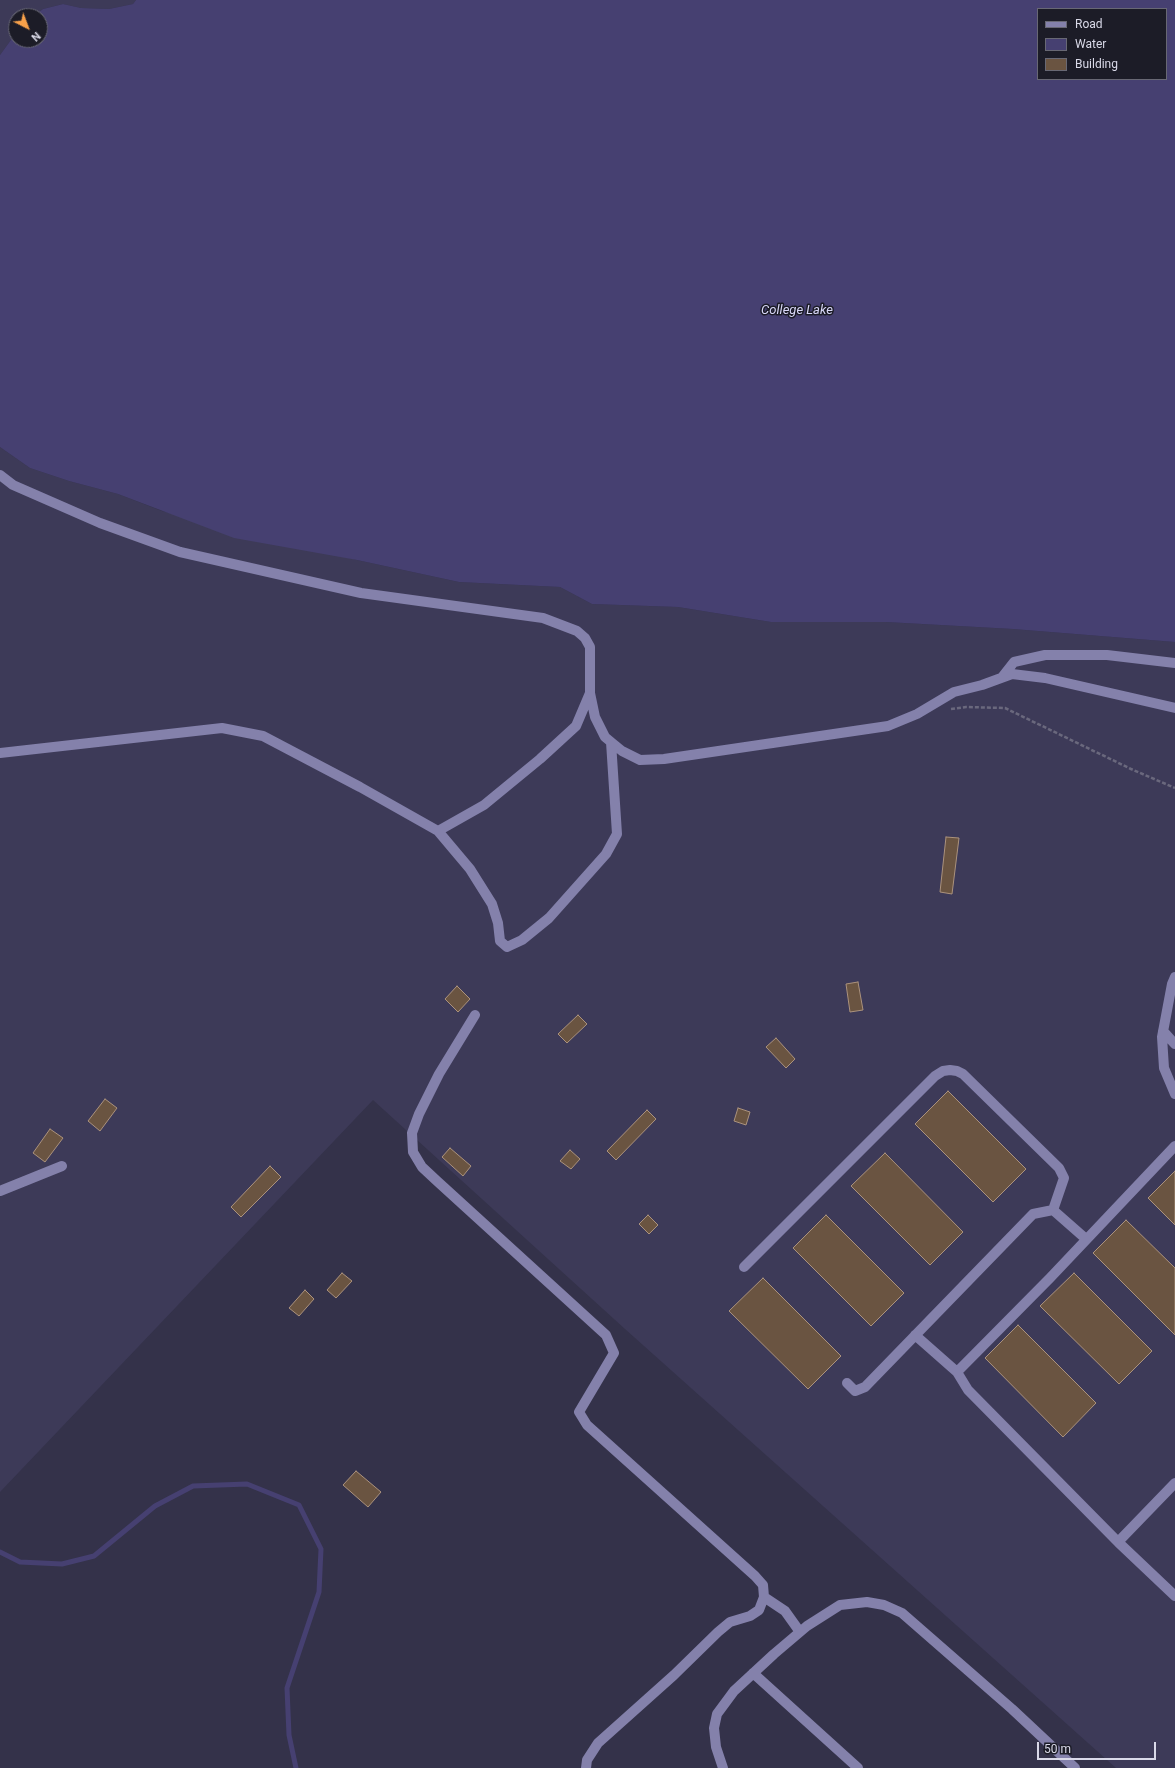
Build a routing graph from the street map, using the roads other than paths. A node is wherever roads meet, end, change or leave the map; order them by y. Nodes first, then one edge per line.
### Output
1 (0, 475) edge
2 (1175, 663) edge
3 (1002, 677) junction
4 (590, 693) junction
5 (1175, 708) edge
6 (611, 742) junction
7 (0, 753) edge
8 (438, 831) junction
9 (1175, 977) edge
10 (475, 1016) dead end
11 (1163, 1031) junction
12 (1175, 1044) edge
13 (1175, 1094) edge
14 (1175, 1146) edge
15 (62, 1166) dead end
16 (0, 1191) edge
17 (1053, 1210) junction
18 (1086, 1239) junction
19 (744, 1267) dead end
20 (915, 1335) junction
21 (957, 1372) junction
22 (847, 1383) dead end
23 (1175, 1483) edge
24 (1118, 1542) junction
25 (1175, 1596) edge
26 (764, 1597) junction
27 (800, 1632) junction
28 (753, 1673) junction
29 (586, 1768) edge
30 (723, 1768) edge
31 (858, 1768) edge
32 (1075, 1768) edge

1 - 4 lane
2 - 3 lane
3 - 5 lane
3 - 6 lane
4 - 6 lane
4 - 8 lane
6 - 8 lane
7 - 8 lane
9 - 11 lane
10 - 26 lane
11 - 12 lane
11 - 13 lane
14 - 18 lane
15 - 16 lane
17 - 18 lane
17 - 19 lane
17 - 20 lane
18 - 21 lane
20 - 21 lane
20 - 22 lane
21 - 24 lane
23 - 24 lane
24 - 25 lane
26 - 27 lane
26 - 29 lane
27 - 28 lane
27 - 32 lane
28 - 30 lane
28 - 31 lane

